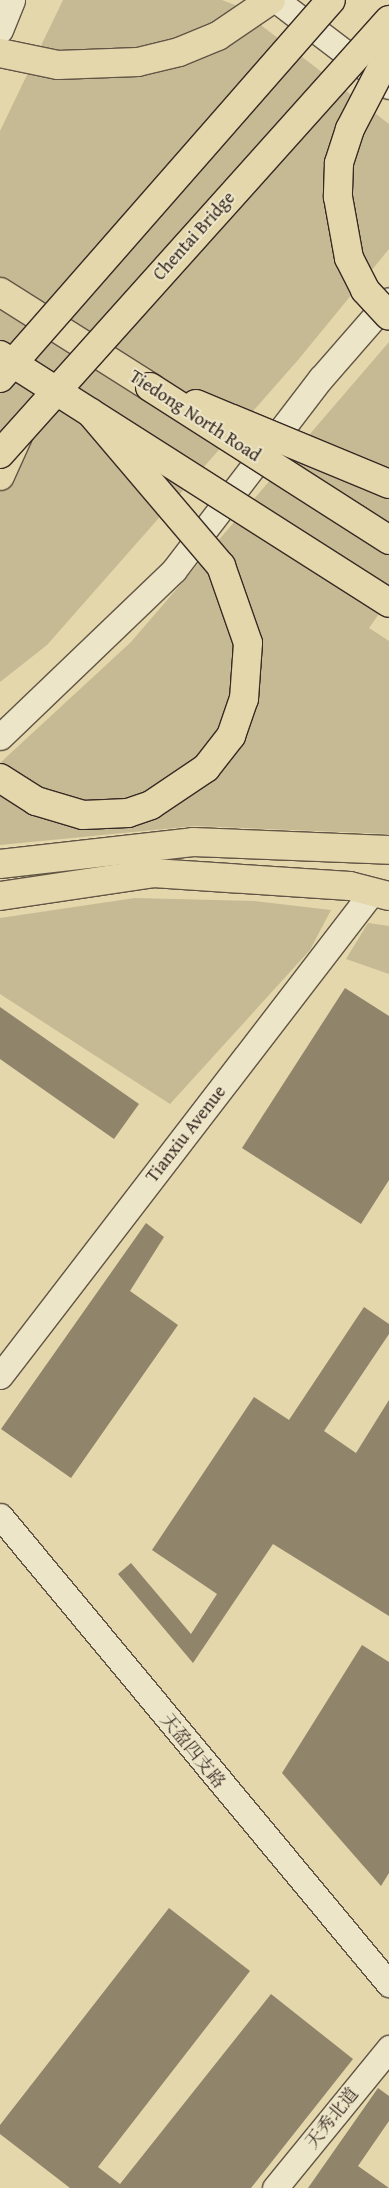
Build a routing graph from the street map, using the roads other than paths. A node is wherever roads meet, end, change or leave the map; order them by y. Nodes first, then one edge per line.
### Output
1 (12, 0) edge
2 (271, 0) edge
3 (276, 0) edge
4 (331, 0) edge
5 (389, 20) edge
6 (0, 30) edge
7 (0, 53) edge
8 (389, 54) edge
9 (389, 86) edge
10 (0, 277) edge
11 (0, 292) edge
12 (389, 300) edge
13 (32, 310) junction
14 (389, 316) edge
15 (0, 356) edge
16 (0, 378) edge
17 (150, 388) junction
18 (91, 413) junction
19 (20, 432) junction
20 (0, 454) edge
21 (0, 476) edge
22 (389, 484) edge
23 (389, 540) edge
24 (389, 603) edge
25 (0, 737) edge
26 (0, 778) edge
27 (361, 849) junction
28 (389, 850) edge
29 (389, 857) edge
30 (0, 864) edge
31 (380, 894) edge
32 (0, 896) edge
33 (0, 1376) edge
34 (0, 1516) edge
35 (389, 1984) edge
36 (389, 2048) edge
37 (275, 2188) edge

1 - 6 street
2 - 7 highway
3 - 9 street
4 - 16 highway, bridge
5 - 19 highway, Chentai Bridge, bridge
8 - 14 highway, bridge
10 - 13 highway
11 - 13 highway, Tiedong North Road
12 - 25 street
13 - 17 highway, Tiedong North Road, bridge
15 - 18 highway, bridge
17 - 22 highway, bridge
17 - 23 highway, Tiedong North Road, bridge
18 - 24 highway, bridge
18 - 26 highway, bridge
19 - 20 highway, Chentai Bridge, bridge
19 - 21 highway
27 - 28 highway
27 - 29 highway
27 - 30 highway
31 - 32 highway
31 - 33 street, Tianxiu Avenue
34 - 35 street, 天盈四支路
36 - 37 street, 天秀北道

